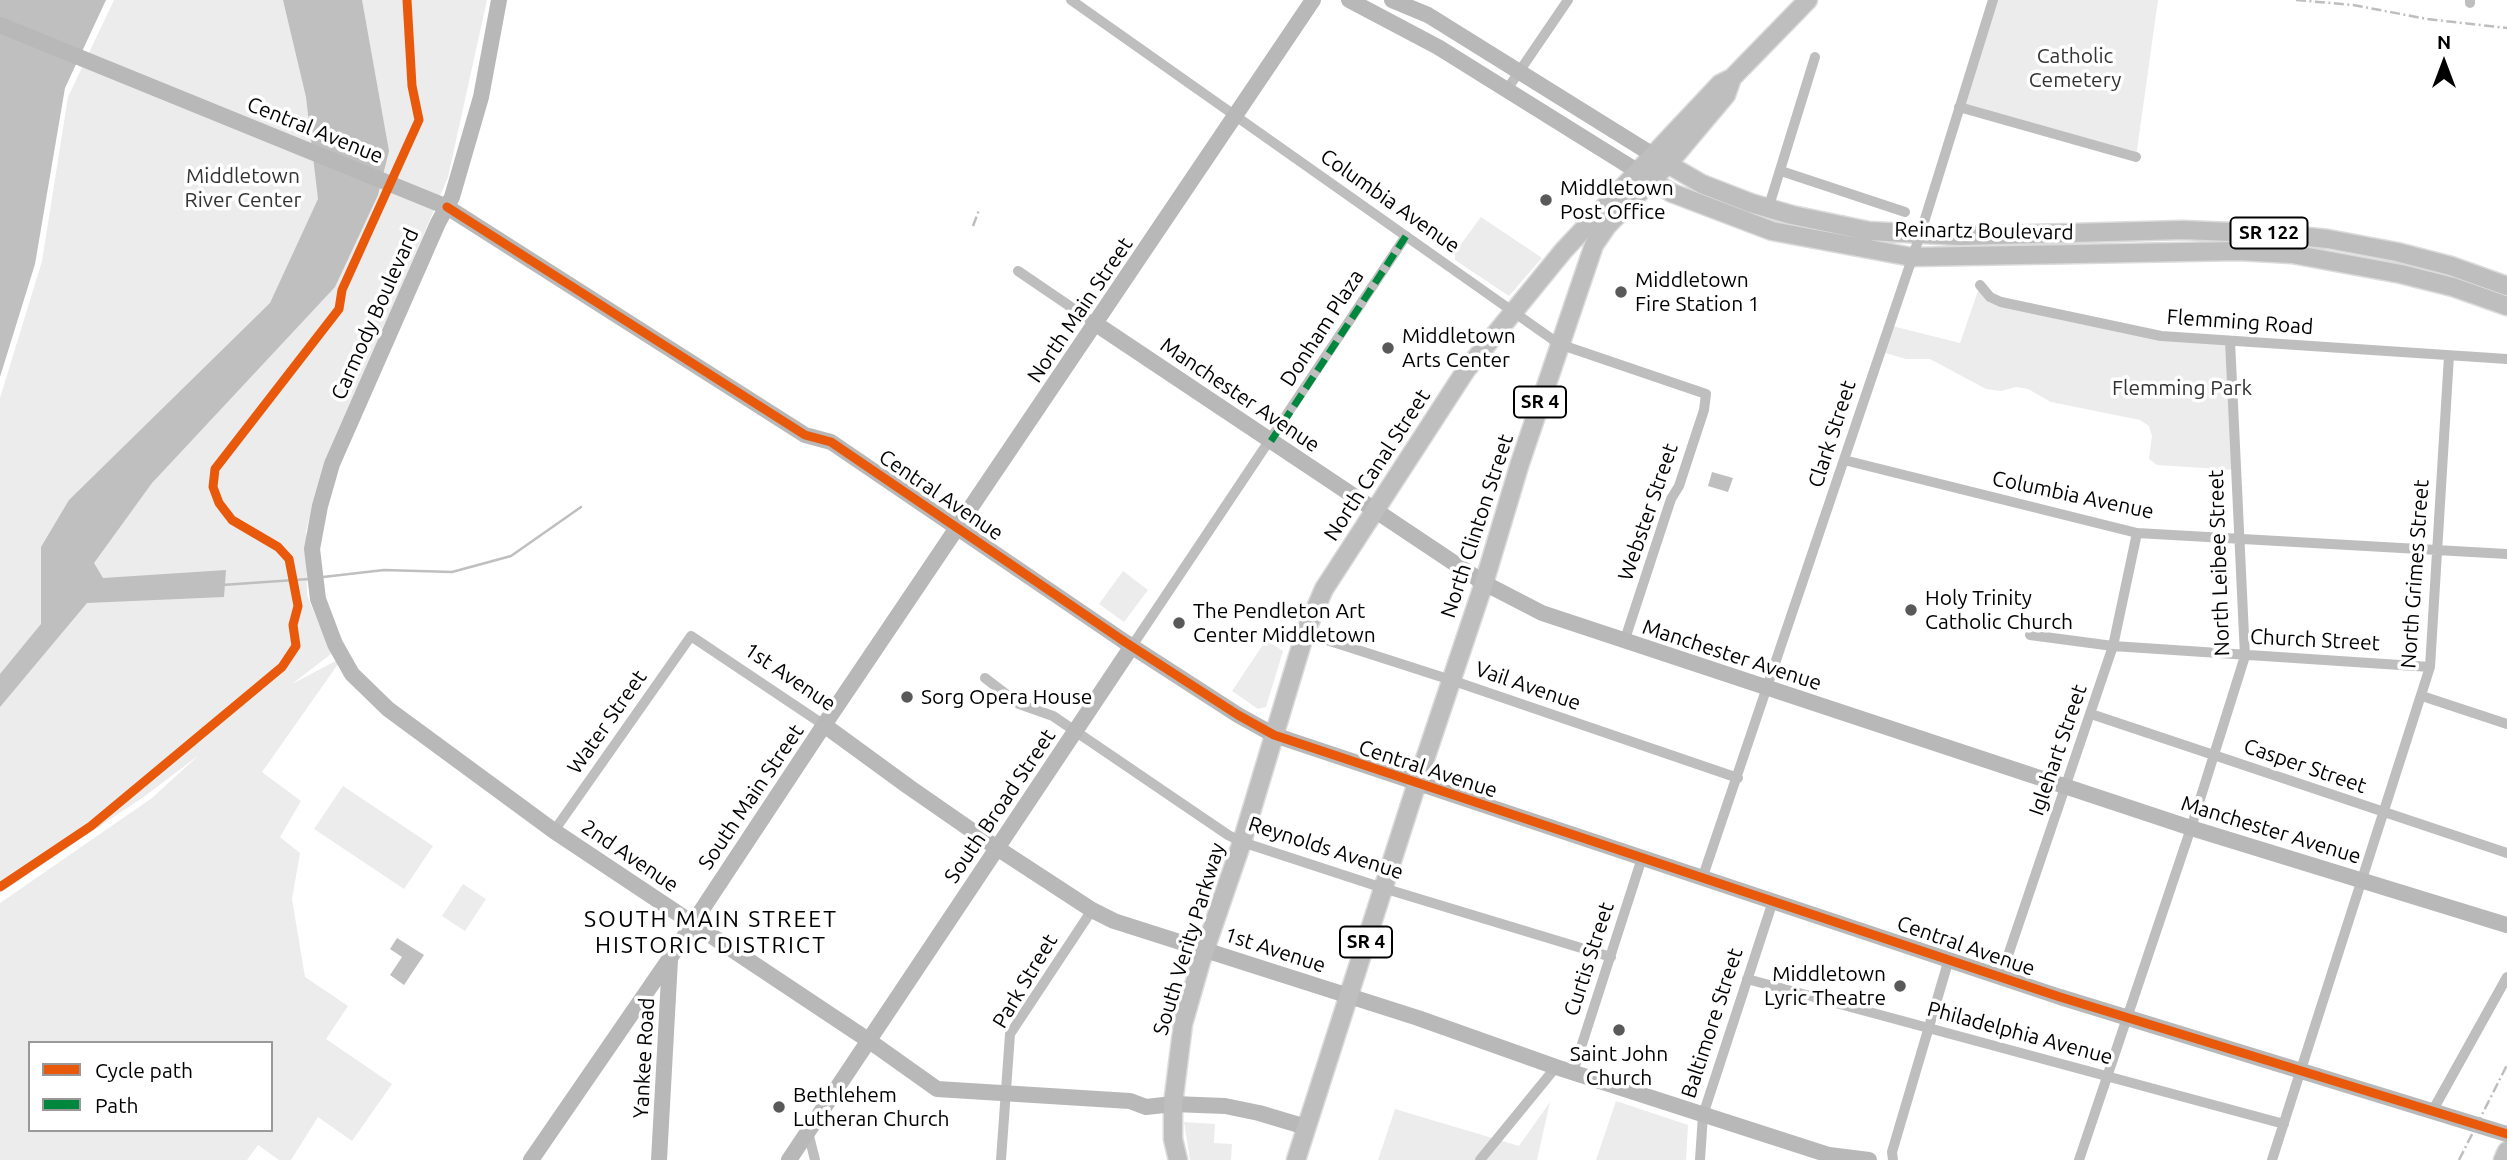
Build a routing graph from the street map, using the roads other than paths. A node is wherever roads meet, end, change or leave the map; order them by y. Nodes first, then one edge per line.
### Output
1 (499, 0) edge
2 (1070, 0) edge
3 (1313, 0) edge
4 (1349, 0) edge
5 (1392, 0) edge
6 (1408, 0) edge
7 (1568, 0) edge
8 (1808, 0) edge
9 (1993, 0) edge
10 (1428, 15) junction
11 (0, 25) edge
12 (1815, 57) dead end
13 (1520, 71) junction
14 (1508, 89) junction
15 (1959, 107) junction
16 (1236, 116) junction
17 (2136, 157) dead end
18 (1660, 160) junction
19 (1781, 171) junction
20 (1644, 176) junction
21 (447, 207) junction
22 (1768, 209) junction
23 (1905, 212) dead end
24 (1920, 235) junction
25 (1406, 236) junction
26 (1912, 257) junction
27 (1017, 271) dead end
28 (1980, 285) dead end
29 (2507, 286) edge
30 (2507, 306) edge
31 (1515, 312) junction
32 (1096, 324) junction
33 (2230, 341) junction
34 (1559, 344) junction
35 (2449, 356) junction
36 (2507, 359) edge
37 (1706, 394) joint
38 (1271, 441) junction
39 (1844, 460) junction
40 (1376, 511) junction
41 (958, 528) junction
42 (2137, 533) junction
43 (2238, 538) junction
44 (2439, 551) junction
45 (2507, 554) edge
46 (1484, 583) junction
47 (1305, 633) junction
48 (2031, 635) dead end
49 (691, 636) joint
50 (1624, 642) junction
51 (335, 644) joint
52 (1132, 646) junction
53 (2113, 646) junction
54 (2245, 656) junction
55 (2430, 667) junction
56 (985, 678) dead end
57 (1451, 680) junction
58 (1768, 687) junction
59 (2422, 696) junction
60 (2091, 713) junction
61 (824, 724) junction
62 (2507, 724) edge
63 (1075, 732) junction
64 (1274, 735) junction
65 (2214, 756) junction
66 (1738, 778) junction
67 (1417, 783) junction
68 (2066, 786) junction
69 (2383, 813) junction
70 (2191, 828) junction
71 (554, 831) junction
72 (1242, 842) junction
73 (997, 848) junction
74 (2507, 853) edge
75 (1642, 858) junction
76 (1702, 879) junction
77 (2361, 880) junction
78 (1383, 888) junction
79 (1773, 901) junction
80 (1092, 910) junction
81 (693, 923) junction
82 (2507, 925) edge
83 (1206, 950) junction
84 (670, 957) junction
85 (1611, 957) junction
86 (1950, 959) junction
87 (2001, 976) junction
88 (2507, 977) edge
89 (1747, 979) junction
90 (1348, 996) junction
91 (2127, 1017) junction
92 (1930, 1028) junction
93 (868, 1040) junction
94 (1556, 1067) junction
95 (2300, 1070) junction
96 (1573, 1072) junction
97 (2107, 1077) junction
98 (1004, 1093) junction
99 (1173, 1104) junction
100 (2433, 1110) junction
101 (1703, 1115) junction
102 (2284, 1125) junction
103 (1306, 1127) junction
104 (808, 1132) junction
105 (2507, 1134) edge
106 (2507, 1151) edge
107 (531, 1160) edge
108 (659, 1160) edge
109 (789, 1160) edge
110 (815, 1160) edge
111 (1001, 1160) edge
112 (1178, 1160) edge
113 (1296, 1160) edge
114 (1480, 1160) edge
115 (1700, 1160) edge
116 (1868, 1160) edge
117 (1893, 1160) edge
118 (2078, 1160) edge
119 (2272, 1160) edge
120 (2503, 1160) edge

1 - 21 street, Carmody Boulevard
2 - 16 street, Columbia Avenue
3 - 16 street, North Main Street
4 - 14 street, Reinartz Boulevard
5 - 10 street, Reinartz Boulevard / SR 122
6 - 10 street
7 - 13 street
8 - 18 main road, SR 4
9 - 15 street, Clark Street
10 - 13 street, Reinartz Boulevard / SR 122
11 - 21 street, Central Avenue
12 - 19 street
13 - 14 street
13 - 18 street, Reinartz Boulevard / SR 122
14 - 20 street, Reinartz Boulevard
15 - 17 street
15 - 24 street, Clark Street
16 - 25 street, Columbia Avenue
16 - 32 street, North Main Street
18 - 20 main road, North Canal Street / SR 4
18 - 22 main road, Reinartz Boulevard / SR 122
19 - 22 street
19 - 23 street
20 - 26 main road, Reinartz Boulevard
20 - 31 main road, North Canal Street / SR 4
20 - 34 main road, North Clinton Street / SR 4
21 - 41 street, Central Avenue
21 - 51 street, Carmody Boulevard
22 - 24 main road, Reinartz Boulevard / SR 122
24 - 26 street, Clark Street
24 - 29 main road, Reinartz Boulevard / SR 122
25 - 31 street, Columbia Avenue
25 - 38 street, Donham Plaza
26 - 30 main road, Reinartz Boulevard
26 - 39 street, Clark Street
27 - 32 street, Manchester Avenue
28 - 33 street, Flemming Road
31 - 34 street, Columbia Avenue
31 - 40 main road, North Canal Street / SR 4
32 - 38 street, Manchester Avenue
32 - 41 street, North Main Street
33 - 35 street, Flemming Road
33 - 43 street, North Leibee Street
34 - 37 street, Columbia Avenue
34 - 46 main road, North Clinton Street / SR 4
35 - 36 street, Flemming Road
35 - 44 street, North Grimes Street
37 - 50 street, Webster Street
38 - 40 street, Manchester Avenue
38 - 52 street, South Broad Street
39 - 42 street, Columbia Avenue
39 - 58 street, Clark Street
40 - 46 street, Manchester Avenue
40 - 47 main road, North Canal Street / SR 4
41 - 52 street, Central Avenue
41 - 61 street, South Main Street
42 - 43 street, Columbia Avenue
42 - 53 street, Iglehart Street
43 - 44 street, Columbia Avenue
43 - 54 street, North Leibee Street
44 - 45 street, Columbia Avenue
44 - 55 street, North Grimes Street
46 - 50 street, Manchester Avenue
46 - 57 main road, North Clinton Street / SR 4
47 - 57 street, Vail Avenue
47 - 64 main road, North Canal Street / SR 4
48 - 53 street, Church Street
49 - 61 street, 1st Avenue
49 - 71 street, Water Street
50 - 58 street, Manchester Avenue
51 - 71 street, 2nd Avenue
52 - 63 street, South Broad Street
52 - 64 street, Central Avenue
53 - 54 street, Church Street
53 - 60 street, Iglehart Street
54 - 55 street, Church Street
54 - 65 street, North Leibee Street
55 - 59 street, North Grimes Street
56 - 63 street, Reynolds Avenue
57 - 66 street, Vail Avenue
57 - 67 main road, North Clinton Street / SR 4
58 - 66 street, Clark Street
58 - 68 street, Manchester Avenue
59 - 62 street
59 - 69 street, North Grimes Street
60 - 65 street, Casper Street
60 - 68 street, Iglehart Street
61 - 73 street, 1st Avenue
61 - 81 street, South Main Street
63 - 72 street, Reynolds Avenue
63 - 73 street, South Broad Street
64 - 67 street, Central Avenue
64 - 72 main road, South Verity Parkway / SR 4
65 - 69 street, Casper Street
65 - 70 street, North Leibee Street
66 - 76 street, Clark Street
67 - 75 street, Central Avenue
67 - 78 main road, SR 4
68 - 70 street, Manchester Avenue
68 - 87 street, Iglehart Street
69 - 74 street, Casper Street
69 - 77 street, North Grimes Street
70 - 77 street, Manchester Avenue
70 - 91 street, North Leibee Street
71 - 81 street, 2nd Avenue
72 - 78 street, Reynolds Avenue
72 - 83 main road, South Verity Parkway / SR 4
73 - 80 street, 1st Avenue
73 - 93 street, South Broad Street
75 - 76 street, Central Avenue
75 - 85 street, Curtis Street
76 - 79 street, Central Avenue
77 - 82 street, Manchester Avenue
77 - 95 street, North Grimes Street
78 - 85 street, Reynolds Avenue
78 - 90 main road, SR 4
79 - 86 street, Central Avenue
79 - 89 street, Baltimore Street
80 - 83 street, 1st Avenue
80 - 98 street, Park Street
81 - 84 street, South Main Street
81 - 93 street, 2nd Avenue
83 - 90 street, 1st Avenue
83 - 99 main road, South Verity Parkway / SR 4
84 - 107 street, South Main Street
84 - 108 street, Yankee Road
85 - 96 street, Curtis Street
86 - 87 street, Central Avenue
86 - 92 street
87 - 91 street, Central Avenue
88 - 100 street
89 - 92 street, Philadelphia Avenue
89 - 101 street, Baltimore Street
90 - 94 street, 1st Avenue
90 - 103 main road, SR 4
91 - 95 street, Central Avenue
91 - 97 street, North Leibee Street
92 - 97 street, Philadelphia Avenue
92 - 117 street
93 - 98 street, 2nd Avenue
93 - 104 street, South Broad Street
94 - 96 street, 1st Avenue
94 - 114 street
95 - 100 street, Central Avenue
95 - 102 street, North Grimes Street
96 - 101 street, 1st Avenue
97 - 102 street, Philadelphia Avenue
97 - 118 street, North Leibee Street
98 - 99 street, 2nd Avenue
98 - 111 street, Park Street
99 - 103 street, 2nd Avenue
99 - 112 main road, South Verity Parkway / SR 4
100 - 105 street, Central Avenue
101 - 115 street, Baltimore Street
101 - 116 street, 1st Avenue
102 - 119 street, North Grimes Street
103 - 113 main road, SR 4
104 - 109 street, South Broad Street
104 - 110 street
106 - 120 main road

